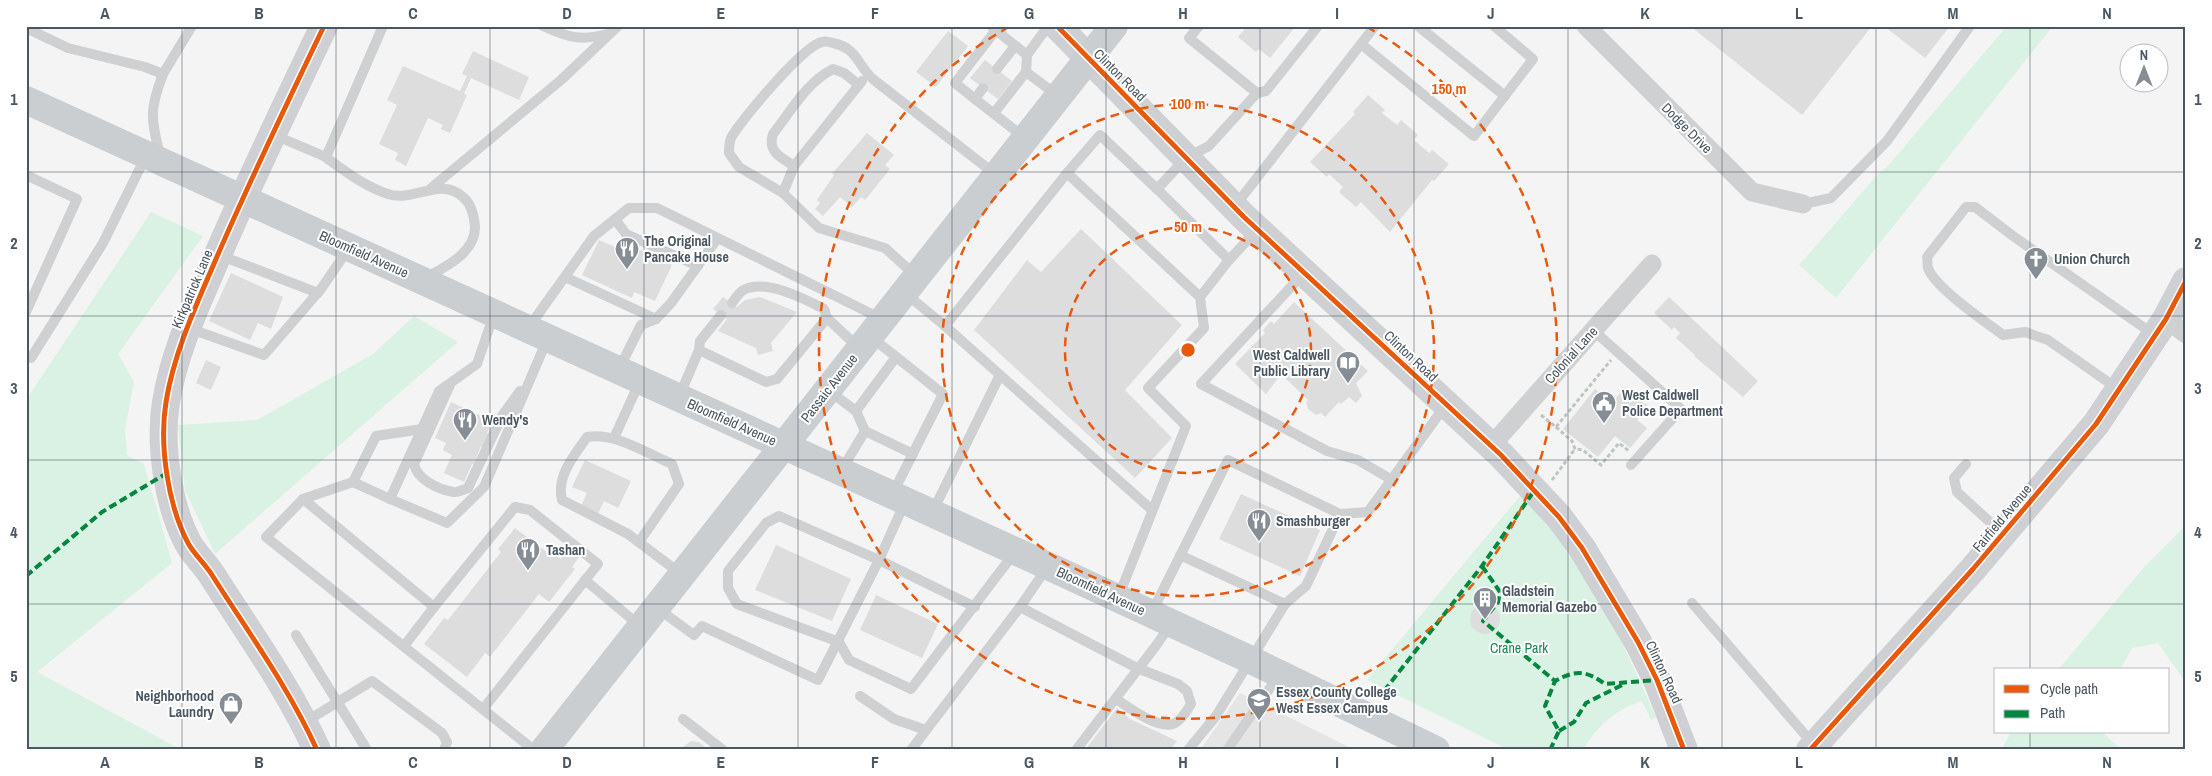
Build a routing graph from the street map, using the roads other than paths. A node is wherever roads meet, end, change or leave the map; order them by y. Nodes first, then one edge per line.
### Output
1 (192, 26) edge
2 (324, 26) edge
3 (383, 26) edge
4 (543, 26) edge
5 (618, 26) edge
6 (1048, 26) edge
7 (1057, 26) edge
8 (1114, 26) edge
9 (1199, 26) edge
10 (1318, 26) edge
11 (1375, 26) edge
12 (1418, 26) edge
13 (1494, 26) edge
14 (1586, 26) edge
15 (1970, 26) edge
16 (26, 28) edge
17 (993, 28) edge
18 (609, 34) junction
19 (1361, 44) junction
20 (1016, 46) junction
21 (1027, 55) junction
22 (1088, 59) junction
23 (997, 69) dead end
24 (1026, 72) junction
25 (162, 74) junction
26 (866, 74) junction
27 (859, 85) junction
28 (983, 88) dead end
29 (1257, 93) junction
30 (1058, 96) junction
31 (1504, 96) junction
32 (975, 99) junction
33 (26, 100) edge
34 (994, 113) junction
35 (272, 134) junction
36 (1026, 138) junction
37 (325, 157) junction
38 (154, 158) junction
39 (1186, 158) junction
40 (794, 166) junction
41 (1066, 173) junction
42 (26, 175) edge
43 (997, 175) junction
44 (429, 189) junction
45 (1157, 189) junction
46 (783, 193) junction
47 (242, 199) junction
48 (1803, 204) joint
49 (1234, 207) junction
50 (616, 219) junction
51 (1257, 229) junction
52 (717, 239) junction
53 (350, 248) junction
54 (218, 254) junction
55 (1229, 260) junction
56 (1652, 264) dead end
57 (698, 266) junction
58 (1304, 273) junction
59 (565, 277) junction
60 (421, 281) junction
61 (2186, 281) edge
62 (910, 285) junction
63 (318, 293) junction
64 (1200, 297) junction
65 (732, 302) dead end
66 (26, 312) edge
67 (494, 314) junction
68 (721, 315) dead end
69 (827, 318) junction
70 (656, 319) junction
71 (945, 326) junction
72 (187, 328) junction
73 (2169, 329) edge
74 (1593, 330) junction
75 (538, 334) junction
76 (871, 335) junction
77 (698, 350) junction
78 (896, 357) junction
79 (28, 359) edge
80 (532, 374) junction
81 (629, 375) junction
82 (1000, 375) junction
83 (451, 383) junction
84 (827, 390) junction
85 (2119, 390) junction
86 (679, 398) junction
87 (1446, 404) junction
88 (856, 411) junction
89 (422, 429) junction
90 (865, 431) junction
91 (614, 438) junction
92 (783, 446) junction
93 (1491, 446) junction
94 (913, 454) junction
95 (1634, 461) road end
96 (1966, 464) dead end
97 (841, 472) junction
98 (1392, 480) junction
99 (353, 482) junction
100 (303, 498) junction
101 (899, 498) junction
102 (390, 499) junction
103 (1152, 510) junction
104 (932, 513) junction
105 (1340, 514) junction
106 (2003, 534) junction
107 (639, 542) junction
108 (1015, 551) junction
109 (1180, 555) junction
110 (879, 560) junction
111 (1048, 566) junction
112 (682, 575) junction
113 (585, 580) junction
114 (1118, 599) junction
115 (1692, 603) dead end
116 (1285, 604) junction
117 (975, 606) junction
118 (434, 607) junction
119 (1020, 607) junction
120 (648, 617) junction
121 (1161, 618) junction
122 (296, 635) dead end
123 (839, 642) junction
124 (404, 646) junction
125 (1251, 660) junction
126 (1137, 668) junction
127 (1280, 674) junction
128 (860, 696) dead end
129 (1116, 699) junction
130 (336, 700) junction
131 (483, 709) junction
132 (683, 719) dead end
133 (304, 722) junction
134 (926, 730) junction
135 (1812, 747) edge
136 (317, 750) edge
137 (367, 750) edge
138 (444, 750) edge
139 (534, 750) edge
140 (544, 750) edge
141 (723, 750) edge
142 (911, 750) edge
143 (1076, 750) edge
144 (1188, 750) edge
145 (1227, 750) edge
146 (1436, 750) edge
147 (1684, 750) edge

1 - 25 lane
2 - 35 street, Kirkpatrick Lane
3 - 37 lane
4 - 18 lane
5 - 18 lane
6 - 21 lane
7 - 22 street, Clinton Road
8 - 22 main road, Passaic Avenue
9 - 29 lane
10 - 29 lane
11 - 19 lane
12 - 31 lane
13 - 31 lane
14 - 48 street, Dodge Drive
15 - 48 lane
16 - 25 lane
17 - 20 lane
17 - 32 lane
18 - 44 lane
19 - 31 lane
19 - 49 lane
20 - 21 lane
20 - 23 lane
21 - 24 lane
22 - 30 main road, Passaic Avenue
22 - 39 street, Clinton Road
24 - 30 lane
24 - 34 lane
25 - 38 lane
26 - 27 lane
26 - 43 lane
26 - 46 lane
27 - 40 lane
27 - 40 lane
28 - 32 lane
29 - 39 lane
30 - 36 main road, Passaic Avenue
32 - 34 lane
33 - 38 main road, Bloomfield Avenue
34 - 36 lane
35 - 37 lane
35 - 47 street, Kirkpatrick Lane
36 - 43 main road, Passaic Avenue
37 - 44 lane
38 - 47 main road, Bloomfield Avenue
38 - 79 lane
39 - 45 lane
39 - 49 street, Clinton Road
40 - 46 lane
41 - 45 lane
41 - 64 lane
41 - 71 lane
42 - 66 lane
43 - 62 main road, Passaic Avenue
44 - 60 lane
45 - 55 lane
46 - 62 lane
47 - 53 main road, Bloomfield Avenue
47 - 54 street, Kirkpatrick Lane
49 - 51 street, Clinton Road
50 - 52 lane
50 - 57 lane
50 - 59 lane
51 - 55 lane
51 - 58 street, Clinton Road
52 - 57 lane
52 - 76 lane
53 - 60 main road, Bloomfield Avenue
53 - 63 lane
54 - 63 lane
54 - 72 street, Kirkpatrick Lane
55 - 64 lane
56 - 74 street, Colonial Lane
57 - 70 lane
58 - 87 street, Clinton Road
58 - 98 lane
59 - 70 lane
59 - 75 lane
60 - 67 main road, Bloomfield Avenue
61 - 73 street, Fairfield Avenue
62 - 71 lane
62 - 76 main road, Passaic Avenue
63 - 72 lane
64 - 103 lane
65 - 69 lane
67 - 75 main road, Bloomfield Avenue
67 - 83 lane
68 - 77 lane
69 - 76 lane
69 - 77 lane
70 - 81 lane
71 - 82 lane
72 - 133 street, Kirkpatrick Lane
73 - 85 street, Fairfield Avenue
73 - 85 lane
74 - 93 street, Colonial Lane
74 - 95 lane
75 - 80 lane
75 - 81 main road, Bloomfield Avenue
76 - 78 lane
76 - 84 main road, Passaic Avenue
77 - 86 lane
78 - 88 lane
78 - 94 lane
80 - 83 lane
80 - 102 lane
81 - 86 main road, Bloomfield Avenue
81 - 91 lane
82 - 103 lane
82 - 104 lane
83 - 89 lane
84 - 88 lane
84 - 92 main road, Passaic Avenue
85 - 106 street, Fairfield Avenue
86 - 92 main road, Bloomfield Avenue
87 - 93 street, Clinton Road
87 - 98 lane
88 - 90 lane
89 - 99 lane
89 - 102 lane
90 - 94 lane
90 - 97 lane
91 - 107 lane
91 - 107 lane
92 - 97 main road, Bloomfield Avenue
92 - 112 main road, Passaic Avenue
93 - 147 street, Clinton Road
94 - 101 lane
96 - 106 lane
97 - 101 main road, Bloomfield Avenue
98 - 105 lane
99 - 100 lane
99 - 102 lane
100 - 118 lane
100 - 124 lane
101 - 104 main road, Bloomfield Avenue
101 - 110 lane
103 - 114 lane
104 - 108 main road, Bloomfield Avenue
105 - 109 lane
105 - 116 lane
106 - 135 street, Fairfield Avenue
107 - 112 lane
108 - 111 main road, Bloomfield Avenue
108 - 117 lane
109 - 116 lane
109 - 121 lane
110 - 117 lane
110 - 123 lane
110 - 123 lane
111 - 114 main road, Bloomfield Avenue
111 - 119 lane
112 - 120 main road, Passaic Avenue
113 - 118 lane
113 - 120 lane
113 - 131 lane
114 - 121 main road, Bloomfield Avenue
115 - 135 lane
116 - 125 lane
117 - 123 lane
118 - 124 lane
119 - 126 lane
119 - 134 lane
120 - 123 lane
120 - 140 main road, Passaic Avenue
121 - 125 main road, Bloomfield Avenue
121 - 126 lane
122 - 130 lane
124 - 131 lane
125 - 127 main road, Bloomfield Avenue
125 - 144 lane
126 - 129 lane
126 - 129 lane
127 - 145 lane
127 - 146 main road, Bloomfield Avenue
128 - 134 lane
129 - 143 lane
130 - 133 lane
130 - 137 lane
130 - 138 lane
131 - 139 lane
132 - 141 lane
133 - 136 street, Kirkpatrick Lane
134 - 142 lane

